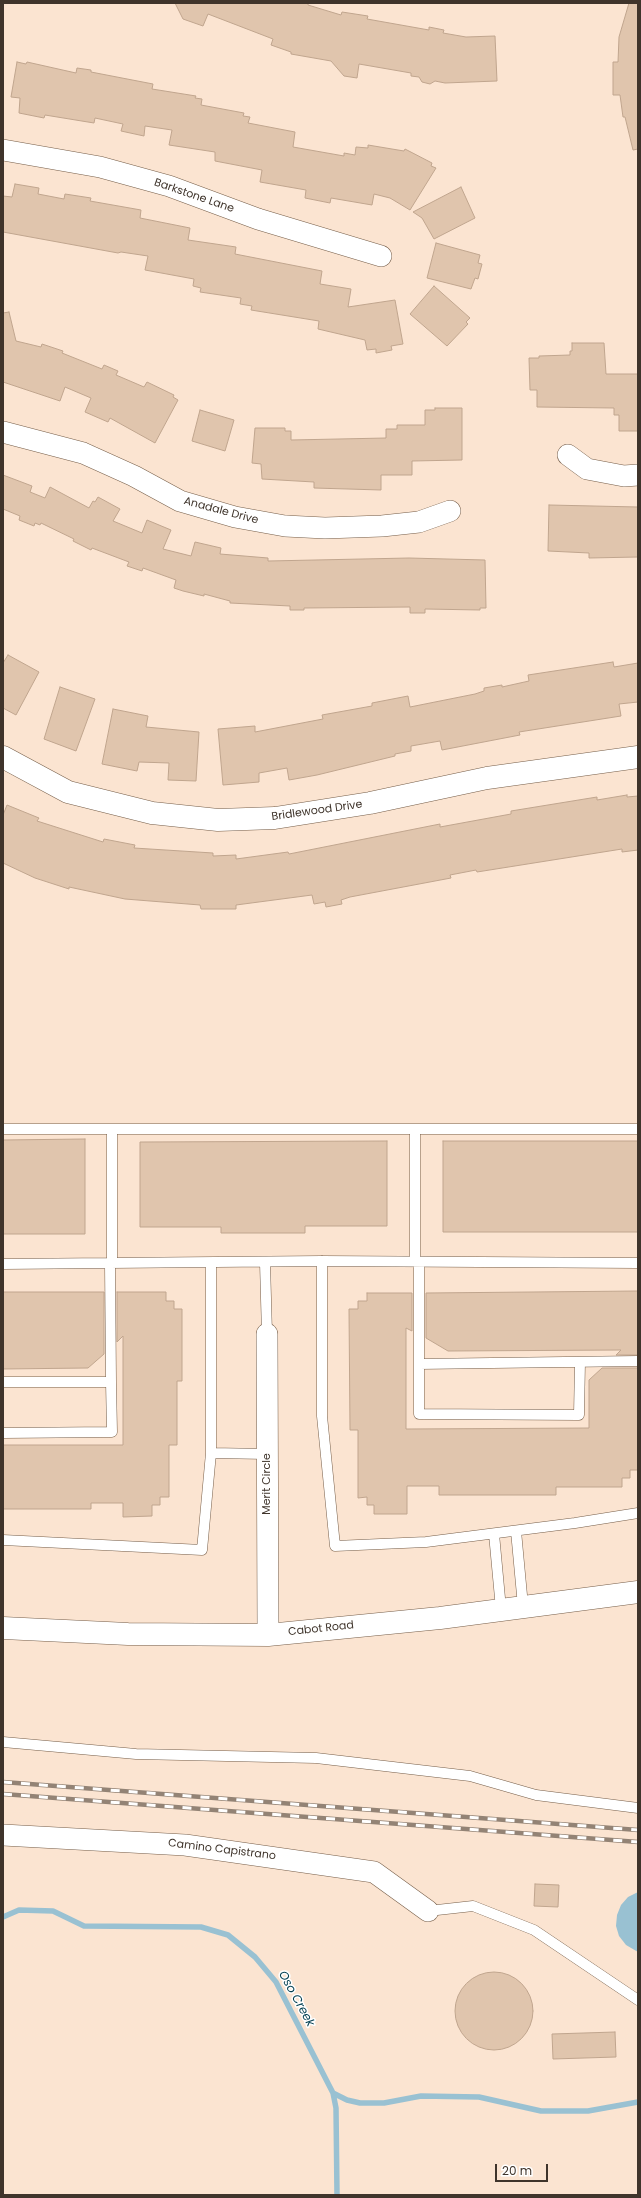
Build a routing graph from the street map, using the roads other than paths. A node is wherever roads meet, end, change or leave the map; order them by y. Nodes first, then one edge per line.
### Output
1 (3, 150) edge
2 (381, 256) dead end
3 (3, 432) edge
4 (568, 455) dead end
5 (638, 475) edge
6 (450, 512) dead end
7 (3, 757) edge
8 (638, 757) edge
9 (112, 1128) junction
10 (415, 1128) junction
11 (638, 1128) edge
12 (3, 1129) edge
13 (322, 1261) junction
14 (417, 1262) junction
15 (211, 1263) junction
16 (265, 1263) junction
17 (638, 1263) edge
18 (3, 1264) edge
19 (111, 1264) junction
20 (267, 1334) joint
21 (638, 1361) edge
22 (580, 1362) junction
23 (419, 1364) junction
24 (3, 1382) edge
25 (111, 1382) junction
26 (3, 1433) edge
27 (211, 1454) junction
28 (267, 1454) junction
29 (638, 1513) edge
30 (516, 1531) junction
31 (494, 1534) junction
32 (3, 1540) edge
33 (638, 1592) edge
34 (523, 1606) junction
35 (501, 1609) junction
36 (3, 1628) edge
37 (268, 1635) junction
38 (3, 1742) edge
39 (638, 1808) edge
40 (3, 1835) edge
41 (428, 1911) joint
42 (638, 2000) edge

1 - 2 street, Barkstone Lane
3 - 6 street, Anadale Drive
4 - 5 street
7 - 8 street, Bridlewood Drive
9 - 10 lane
9 - 12 lane
9 - 19 lane
10 - 11 lane
10 - 14 lane
13 - 14 lane
13 - 16 lane
13 - 31 lane
14 - 17 lane
14 - 23 lane
15 - 16 lane
15 - 19 lane
15 - 27 lane
16 - 20 lane
18 - 19 lane
19 - 25 lane
20 - 28 street, Merit Circle
21 - 22 lane
22 - 23 lane
22 - 23 lane
24 - 25 lane
25 - 26 lane
27 - 28 lane
27 - 32 lane
28 - 37 street, Merit Circle
29 - 30 lane
30 - 31 lane
30 - 34 lane
31 - 35 lane
33 - 34 street, Cabot Road
34 - 35 street, Cabot Road
35 - 37 street, Cabot Road
36 - 37 street, Cabot Road
38 - 39 lane
40 - 41 street, Camino Capistrano
41 - 42 lane

